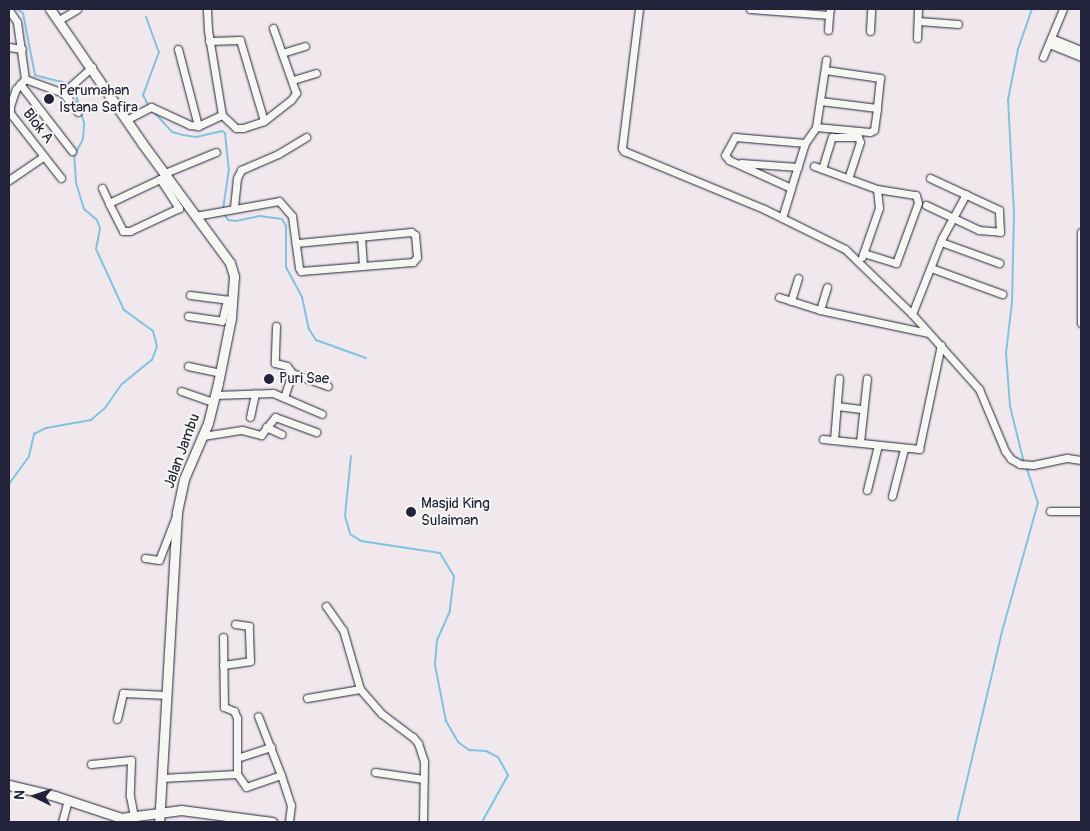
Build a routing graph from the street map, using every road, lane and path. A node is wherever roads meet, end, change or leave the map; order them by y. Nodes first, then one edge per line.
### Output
1 (50, 9) edge
2 (77, 9) edge
3 (207, 9) edge
4 (639, 9) edge
5 (750, 9) edge
6 (872, 9) edge
7 (918, 9) edge
8 (1063, 9) edge
9 (9, 10) edge
10 (829, 12) edge
11 (59, 20) junction
12 (9, 21) edge
13 (918, 21) junction
14 (17, 22) junction
15 (958, 24) dead end
16 (273, 28) dead end
17 (828, 30) dead end
18 (870, 31) dead end
19 (917, 38) dead end
20 (209, 41) junction
21 (1050, 41) junction
22 (305, 46) dead end
23 (9, 47) edge
24 (22, 49) junction
25 (178, 49) dead end
26 (1081, 50) edge
27 (282, 53) junction
28 (1081, 57) edge
29 (1044, 58) dead end
30 (826, 60) dead end
31 (92, 67) junction
32 (825, 70) junction
33 (316, 73) dead end
34 (293, 80) junction
35 (22, 81) junction
36 (65, 91) junction
37 (820, 101) junction
38 (877, 108) junction
39 (78, 112) dead end
40 (222, 115) junction
41 (128, 119) junction
42 (264, 121) junction
43 (198, 126) junction
44 (816, 127) junction
45 (306, 137) dead end
46 (804, 143) junction
47 (72, 151) dead end
48 (216, 152) dead end
49 (44, 156) junction
50 (736, 163) junction
51 (798, 166) junction
52 (814, 166) dead end
53 (822, 169) junction
54 (164, 176) junction
55 (9, 178) edge
56 (61, 178) dead end
57 (848, 178) junction
58 (930, 178) dead end
59 (102, 188) dead end
60 (791, 188) junction
61 (877, 189) junction
62 (966, 194) junction
63 (109, 203) junction
64 (926, 205) dead end
65 (231, 208) junction
66 (195, 216) junction
67 (782, 218) junction
68 (953, 218) junction
69 (1081, 232) edge
70 (361, 237) junction
71 (941, 242) junction
72 (296, 243) junction
73 (863, 253) junction
74 (859, 262) junction
75 (999, 263) dead end
76 (363, 266) junction
77 (931, 268) junction
78 (798, 278) dead end
79 (827, 287) dead end
80 (1002, 294) dead end
81 (190, 295) dead end
82 (779, 297) dead end
83 (230, 300) junction
84 (791, 301) junction
85 (820, 310) junction
86 (912, 314) junction
87 (188, 316) dead end
88 (1081, 323) edge
89 (276, 326) dead end
90 (928, 333) junction
91 (941, 345) junction
92 (188, 366) dead end
93 (220, 373) junction
94 (292, 373) junction
95 (839, 378) dead end
96 (867, 378) dead end
97 (328, 386) dead end
98 (181, 391) dead end
99 (255, 394) junction
100 (214, 398) junction
101 (284, 398) junction
102 (837, 406) junction
103 (863, 409) junction
104 (322, 414) dead end
105 (250, 416) dead end
106 (266, 427) junction
107 (316, 432) dead end
108 (281, 434) dead end
109 (203, 436) junction
110 (823, 439) dead end
111 (834, 440) junction
112 (860, 442) junction
113 (878, 445) junction
114 (904, 449) junction
115 (1081, 460) edge
116 (867, 490) dead end
117 (892, 496) dead end
118 (1050, 511) dead end
119 (1081, 511) edge
120 (177, 513) junction
121 (162, 552) junction
122 (145, 558) dead end
123 (173, 566) junction
124 (326, 606) dead end
125 (235, 624) dead end
126 (222, 637) dead end
127 (223, 665) junction
128 (360, 689) junction
129 (167, 695) junction
130 (307, 698) dead end
131 (258, 716) dead end
132 (117, 719) dead end
133 (271, 747) junction
134 (237, 758) junction
135 (91, 764) dead end
136 (375, 772) dead end
137 (237, 774) junction
138 (281, 776) junction
139 (162, 778) junction
140 (423, 779) junction
141 (9, 784) edge
142 (68, 800) junction
143 (159, 812) junction
144 (134, 817) junction
145 (62, 822) edge
146 (159, 822) edge
147 (272, 822) edge
148 (289, 822) edge
149 (423, 822) edge

1 - 11 street, Jalan Jambu
2 - 11 street
3 - 20 street
4 - 67 street
5 - 10 street
6 - 18 street
7 - 13 street
8 - 21 street
9 - 14 street
10 - 17 street
11 - 31 street, Jalan Jambu
12 - 14 street
13 - 15 street
13 - 19 street
14 - 24 street
16 - 27 street
20 - 40 street
20 - 42 street
21 - 26 street
21 - 28 street
21 - 29 street
22 - 27 street
23 - 24 street
24 - 35 street
25 - 43 street
27 - 34 street
30 - 32 street
31 - 36 street
31 - 41 street, Jalan Jambu
32 - 37 street
32 - 38 street
33 - 34 street
34 - 42 street
35 - 36 street
35 - 47 street, Blok A
35 - 49 street, Blok A
36 - 39 street
37 - 38 street
37 - 44 street
38 - 44 street
40 - 42 street
40 - 43 street
41 - 43 street
41 - 54 street, Jalan Jambu
44 - 46 street
45 - 65 street
46 - 50 street
46 - 51 street
48 - 54 street
49 - 55 street
49 - 56 street, Blok A
50 - 51 street
50 - 60 street
51 - 60 street
52 - 53 street
53 - 57 street
53 - 57 street
54 - 63 street
54 - 63 street
54 - 66 street, Jalan Jambu
57 - 61 street
58 - 62 street
59 - 63 street
60 - 67 street
61 - 73 street
61 - 73 street
62 - 68 street
62 - 68 street
64 - 68 street
65 - 66 street
65 - 72 street
66 - 83 street, Jalan Jambu
67 - 74 street
68 - 71 street
69 - 88 street
70 - 72 street
70 - 76 street
70 - 76 street
71 - 75 street
71 - 77 street
72 - 76 street
73 - 74 street
74 - 86 street
77 - 80 street
77 - 86 street
78 - 84 street
79 - 85 street
81 - 83 street
82 - 84 street
83 - 87 street
83 - 93 street, Jalan Jambu
84 - 85 street
85 - 90 street
86 - 90 street
89 - 94 street
90 - 91 street
91 - 114 street
91 - 115 street
92 - 93 street
93 - 100 street, Jalan Jambu
94 - 97 street
94 - 101 street
95 - 102 street
96 - 103 street
98 - 100 street
99 - 100 street
99 - 101 street
99 - 105 street
100 - 109 street, Jalan Jambu
101 - 104 street
102 - 103 street
102 - 111 street
103 - 112 street
106 - 107 street
106 - 108 street
106 - 109 street
109 - 120 street, Jalan Jambu
110 - 111 street
111 - 112 street
112 - 113 street
113 - 114 street
113 - 116 street
114 - 117 street
118 - 119 street
120 - 121 street
120 - 123 street, Jalan Jambu
121 - 122 street
121 - 123 street
123 - 129 street, Jalan Jambu
124 - 128 street
125 - 127 street
126 - 127 street
127 - 134 street
128 - 130 street
128 - 140 street
129 - 132 street
129 - 139 street, Jalan Jambu
131 - 133 street
133 - 134 street
133 - 138 street
134 - 137 street
135 - 144 street
136 - 140 street
137 - 138 street
137 - 139 street
138 - 148 street
139 - 143 street, Jalan Jambu
140 - 149 street
141 - 142 street
142 - 144 street
142 - 145 street
143 - 144 street
143 - 146 street, Jalan Jambu
143 - 147 street

